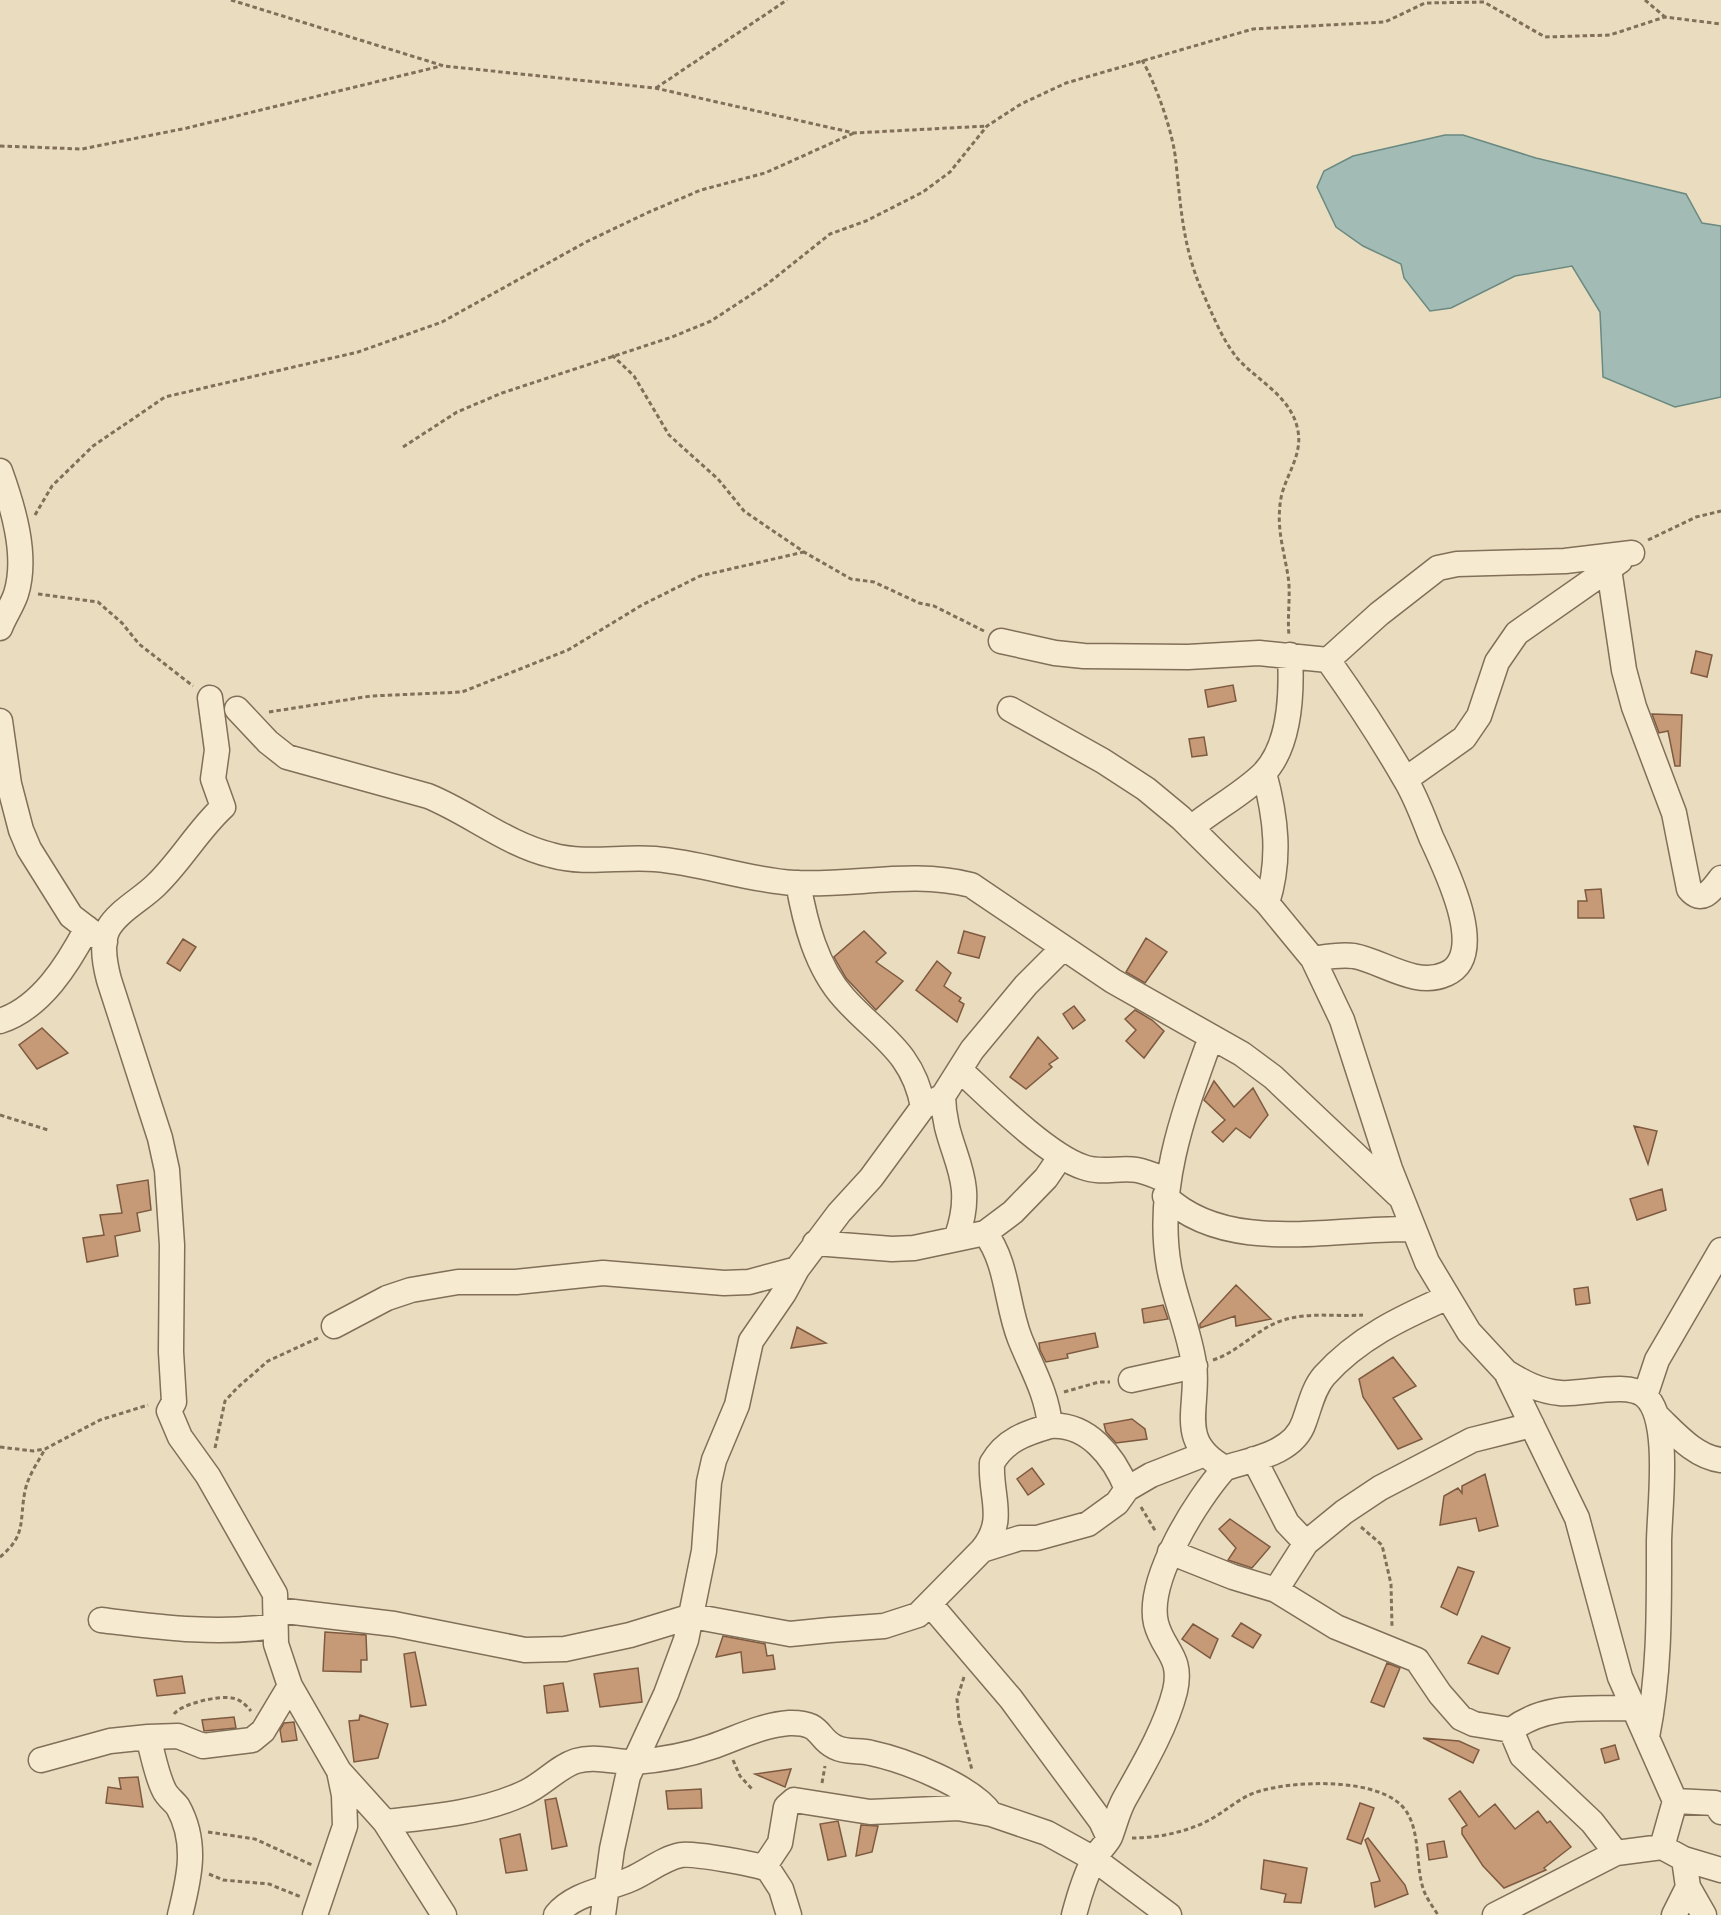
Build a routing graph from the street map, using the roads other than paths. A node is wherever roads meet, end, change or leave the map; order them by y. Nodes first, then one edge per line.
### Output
1 (0, 471) edge
2 (1609, 569) junction
3 (0, 628) edge
4 (1001, 641) road end
5 (1290, 655) junction
6 (1328, 660) junction
7 (210, 698) road end
8 (237, 709) road end
9 (1010, 709) dead end
10 (0, 721) edge
11 (1264, 773) junction
12 (1406, 779) junction
13 (1191, 828) junction
14 (1721, 878) edge
15 (798, 883) junction
16 (1267, 903) junction
17 (96, 935) junction
18 (1063, 948) junction
19 (1313, 959) junction
20 (0, 1021) edge
21 (1211, 1037) junction
22 (960, 1070) junction
23 (933, 1102) junction
24 (1061, 1156) junction
25 (1167, 1189) junction
26 (1400, 1197) junction
27 (1412, 1228) junction
28 (985, 1233) junction
29 (957, 1236) junction
30 (816, 1243) junction
31 (1721, 1250) edge
32 (797, 1269) junction
33 (1446, 1298) junction
34 (334, 1326) road end
35 (1195, 1366) junction
36 (1506, 1372) junction
37 (1131, 1380) road end
38 (1651, 1406) junction
39 (1532, 1425) junction
40 (1050, 1426) junction
41 (1205, 1454) junction
42 (1254, 1459) junction
43 (1721, 1460) edge
44 (1225, 1468) junction
45 (1127, 1490) junction
46 (1306, 1543) junction
47 (982, 1550) junction
48 (1170, 1552) junction
49 (1276, 1590) junction
50 (930, 1604) junction
51 (692, 1616) junction
52 (276, 1618) junction
53 (100, 1620) dead end
54 (290, 1686) junction
55 (1634, 1708) junction
56 (1511, 1730) junction
57 (148, 1737) junction
58 (1647, 1737) junction
59 (41, 1760) dead end
60 (633, 1762) junction
61 (339, 1771) junction
62 (1675, 1801) junction
63 (1719, 1805) edge
64 (991, 1814) junction
65 (385, 1822) junction
66 (1109, 1838) junction
67 (1662, 1847) junction
68 (1616, 1853) junction
69 (1094, 1858) junction
70 (1684, 1859) junction
71 (764, 1867) junction
72 (1721, 1870) edge
73 (1688, 1887) junction
74 (606, 1888) junction
75 (316, 1909) edge
76 (180, 1915) edge
77 (444, 1915) edge
78 (556, 1915) edge
79 (603, 1915) edge
80 (789, 1915) edge
81 (1074, 1915) edge
82 (1169, 1915) edge
83 (1495, 1915) edge
84 (1674, 1915) edge
85 (1704, 1915) edge

1 - 3 street
2 - 6 street
2 - 12 street
2 - 14 street
4 - 5 street
5 - 6 street
5 - 11 street
6 - 12 street
7 - 17 street
8 - 15 street
9 - 13 street
10 - 17 street
11 - 13 street
11 - 16 street
12 - 19 street
13 - 16 street
15 - 18 street
15 - 23 street
16 - 19 street
17 - 20 street
17 - 52 street
18 - 21 street
18 - 22 street
19 - 26 street
21 - 25 street
21 - 26 street
22 - 23 street
22 - 24 street
23 - 29 street
23 - 30 street
24 - 25 street
24 - 28 street
25 - 27 street
25 - 35 street
26 - 27 street
27 - 33 street
28 - 29 street
28 - 40 street
29 - 30 street
30 - 32 street
31 - 38 street
32 - 34 street
32 - 51 street
33 - 36 street
33 - 42 street
35 - 37 street
35 - 41 street
36 - 38 street
36 - 39 street
38 - 43 street
38 - 58 street
39 - 46 street
39 - 55 street
40 - 45 street
40 - 47 street
41 - 44 street
41 - 45 street
42 - 44 street
42 - 46 street
44 - 48 street
45 - 47 street
46 - 49 street
47 - 50 street
48 - 49 street
48 - 66 street
49 - 56 street
50 - 51 street
50 - 66 street
51 - 52 street
51 - 60 street
52 - 53 street
52 - 54 street
54 - 57 street
54 - 61 street
55 - 56 street
55 - 58 street
56 - 68 street
57 - 59 street
57 - 76 street
58 - 62 street
60 - 64 street
60 - 65 street
60 - 74 street
61 - 65 street
61 - 75 street
62 - 63 street
62 - 67 street
64 - 69 street
64 - 71 street
65 - 77 street
66 - 69 street
67 - 68 street
67 - 70 street
68 - 83 street
69 - 81 street
69 - 82 street
70 - 72 street
70 - 73 street
71 - 74 street
71 - 80 street
73 - 84 street
73 - 85 street
74 - 78 street
74 - 79 street

